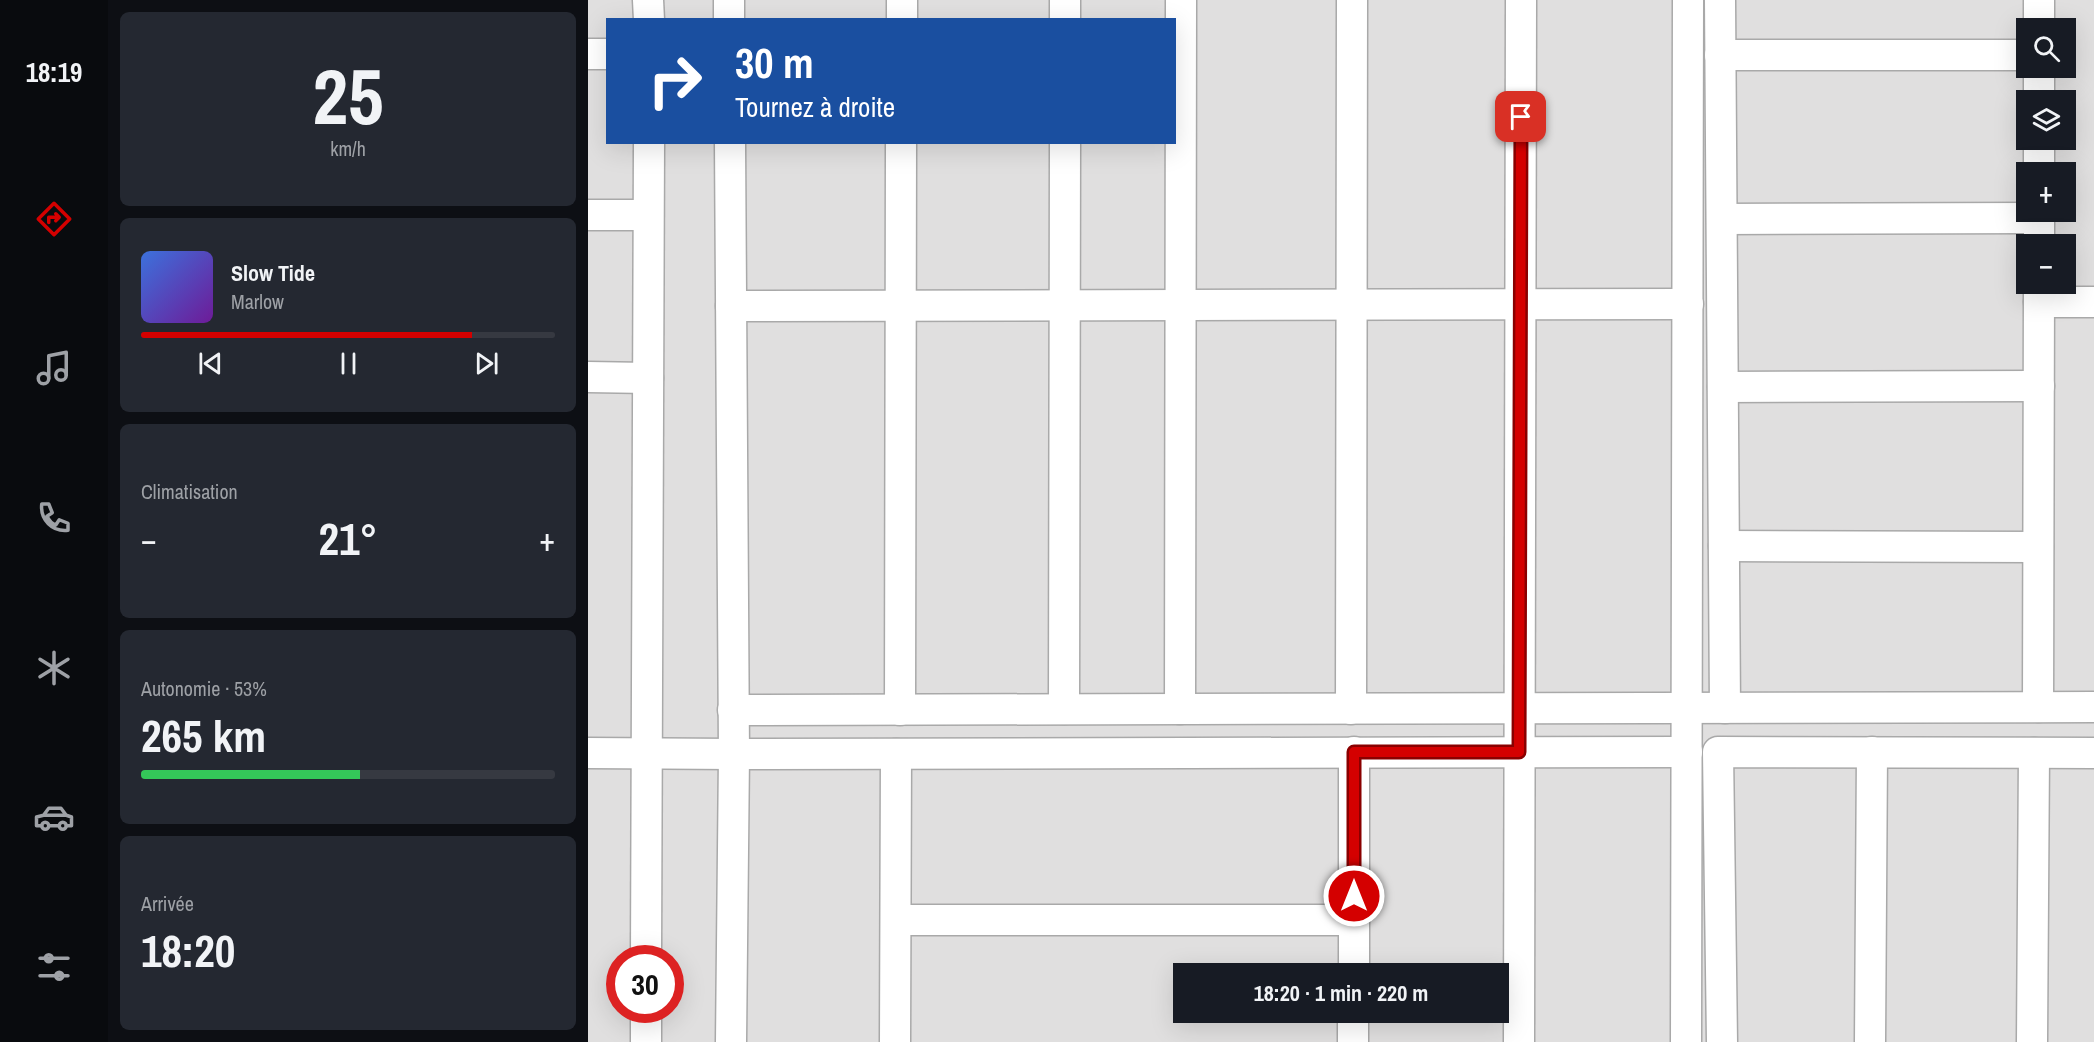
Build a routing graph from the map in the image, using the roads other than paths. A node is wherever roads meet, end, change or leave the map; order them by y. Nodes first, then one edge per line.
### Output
1 (648, 0) edge
2 (729, 0) edge
3 (902, 0) edge
4 (1065, 0) edge
5 (1181, 0) edge
6 (1352, 0) edge
7 (1521, 0) edge
8 (1688, 0) edge
9 (1720, 0) edge
10 (2039, 0) edge
11 (649, 18) edge
12 (729, 18) edge
13 (902, 18) edge
14 (1065, 18) edge
15 (2039, 18) edge
16 (588, 54) edge
17 (606, 54) edge
18 (1720, 55) junction
19 (2016, 55) edge
20 (649, 144) edge
21 (730, 144) edge
22 (902, 144) edge
23 (1065, 144) edge
24 (588, 214) edge
25 (648, 215) junction
26 (1722, 219) junction
27 (2039, 225) edge
28 (2039, 294) edge
29 (2045, 294) edge
30 (2094, 302) edge
31 (1520, 304) junction
32 (1688, 304) junction
33 (1065, 305) junction
34 (1181, 305) junction
35 (1351, 305) junction
36 (731, 306) junction
37 (901, 306) junction
38 (588, 377) edge
39 (648, 378) junction
40 (2038, 386) junction
41 (1723, 387) junction
42 (1724, 546) junction
43 (2038, 547) junction
44 (2038, 707) junction
45 (2094, 707) edge
46 (1519, 708) junction
47 (1687, 708) junction
48 (1725, 708) junction
49 (1064, 709) junction
50 (1180, 709) junction
51 (1351, 709) junction
52 (734, 710) junction
53 (900, 710) junction
54 (1354, 752) junction
55 (1519, 752) junction
56 (1687, 752) junction
57 (1872, 752) junction
58 (588, 753) edge
59 (896, 753) junction
60 (2034, 753) junction
61 (2094, 753) edge
62 (647, 754) junction
63 (734, 754) junction
64 (896, 920) junction
65 (1354, 920) junction
66 (646, 945) edge
67 (1354, 963) edge
68 (646, 1023) edge
69 (1353, 1023) edge
70 (646, 1042) edge
71 (731, 1042) edge
72 (895, 1042) edge
73 (1353, 1042) edge
74 (1519, 1042) edge
75 (1686, 1042) edge
76 (1722, 1042) edge
77 (1870, 1042) edge
78 (2032, 1042) edge

1 - 11 street
2 - 12 street
3 - 13 street
4 - 14 street
5 - 34 street
6 - 35 street
7 - 31 street
8 - 32 street
9 - 18 street
10 - 15 street
16 - 17 street
18 - 19 street
18 - 26 street
20 - 25 street
21 - 36 street
22 - 37 street
23 - 33 street
24 - 25 street
25 - 39 street
26 - 27 street
26 - 41 street
28 - 40 street
29 - 30 street
31 - 32 street
31 - 35 street
31 - 46 street
32 - 47 street
33 - 34 street
33 - 37 street
33 - 49 street
34 - 35 street
34 - 50 street
35 - 51 street
36 - 37 street
36 - 52 street
37 - 53 street
38 - 39 street
39 - 62 street
40 - 41 street
40 - 43 street
41 - 42 street
42 - 43 street
42 - 48 street
43 - 44 street
44 - 45 street
44 - 48 street
46 - 47 street
46 - 51 street
46 - 55 street
47 - 48 street
47 - 56 street
49 - 50 street
49 - 53 street
50 - 51 street
52 - 53 street
52 - 63 street
54 - 55 street
54 - 59 street
54 - 65 street
55 - 56 street
55 - 74 street
56 - 75 street
57 - 60 street
57 - 76 street
57 - 77 street
58 - 62 street
59 - 63 street
59 - 64 street
60 - 61 street
60 - 78 street
62 - 63 street
62 - 66 street
63 - 71 street
64 - 65 street
64 - 72 street
65 - 67 street
68 - 70 street
69 - 73 street

